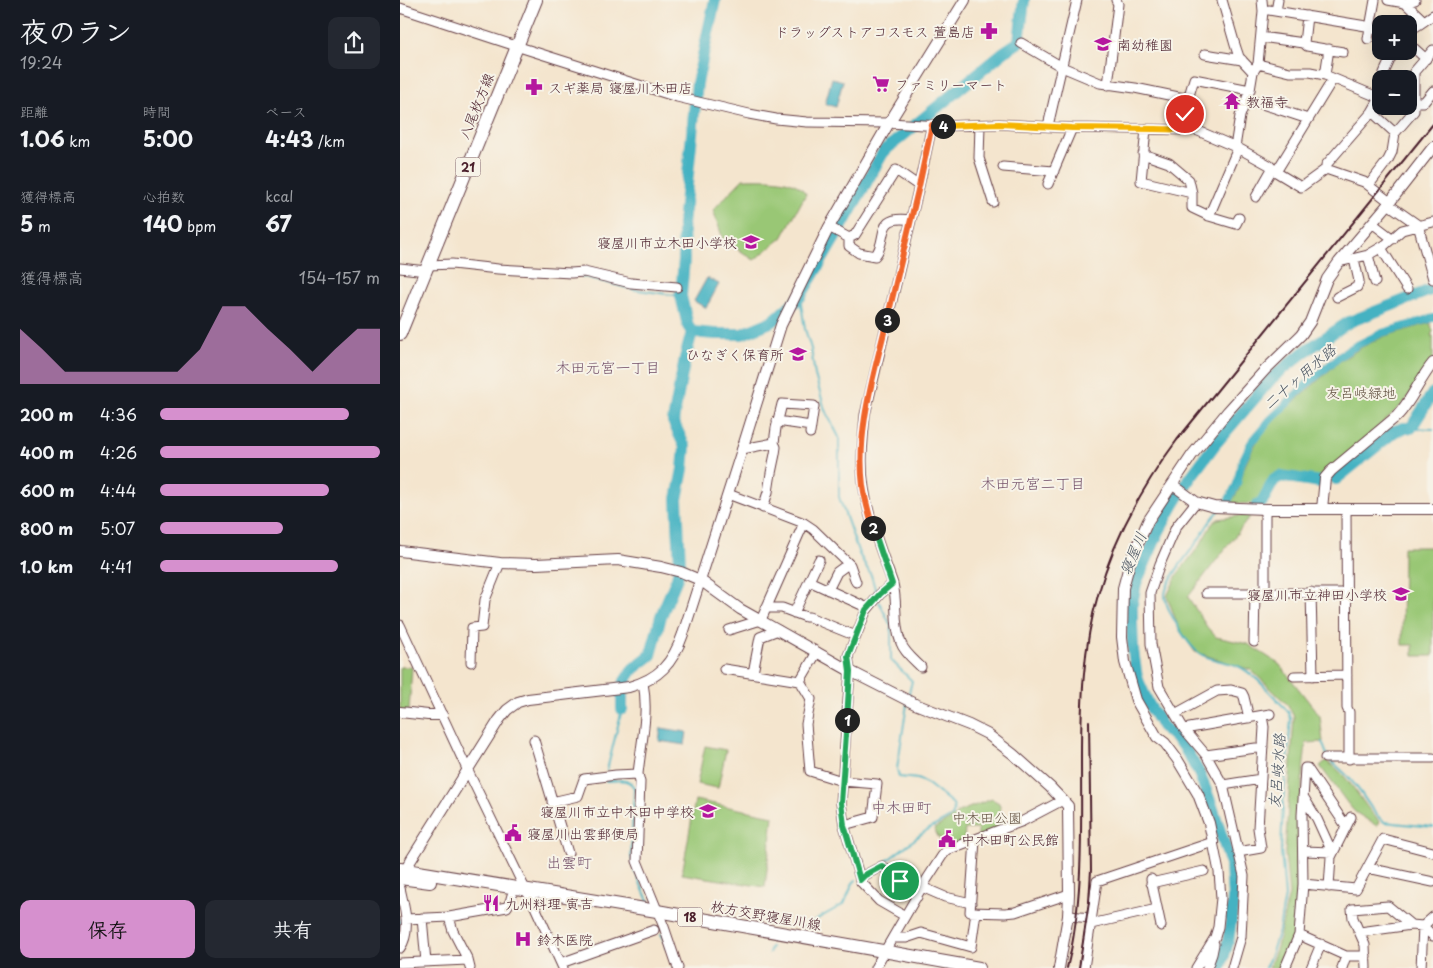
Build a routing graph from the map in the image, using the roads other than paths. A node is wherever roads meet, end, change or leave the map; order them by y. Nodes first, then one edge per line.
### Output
1 (536, 0) edge
2 (965, 0) edge
3 (1077, 0) edge
4 (1116, 0) edge
5 (1222, 0) edge
6 (1262, 0) edge
7 (1278, 0) edge
8 (1375, 0) edge
9 (1388, 0) edge
10 (1416, 0) edge
11 (1406, 3) junction
12 (400, 8) edge
13 (1433, 15) edge
14 (1307, 16) junction
15 (1424, 20) junction
16 (1417, 26) edge
17 (1370, 28) junction
18 (1261, 36) junction
19 (1368, 40) dead end
20 (1021, 43) dead end
21 (1304, 43) junction
22 (516, 46) junction
23 (1329, 49) junction
24 (1433, 50) edge
25 (1417, 51) edge
26 (1343, 52) dead end
27 (1205, 54) dead end
28 (1426, 59) junction
29 (1242, 60) junction
30 (1062, 67) junction
31 (1256, 68) junction
32 (1416, 70) edge
33 (1329, 77) junction
34 (1108, 84) junction
35 (1250, 90) junction
36 (1433, 91) edge
37 (1372, 93) edge
38 (1188, 99) junction
39 (1247, 99) junction
40 (1417, 102) edge
41 (1372, 112) edge
42 (1375, 115) edge
43 (1410, 115) edge
44 (1308, 119) junction
45 (889, 123) junction
46 (932, 125) junction
47 (980, 125) junction
48 (1048, 126) junction
49 (1072, 128) junction
50 (1146, 129) junction
51 (1196, 130) junction
52 (1395, 133) junction
53 (1237, 147) junction
54 (1433, 147) edge
55 (1143, 154) junction
56 (1003, 167) dead end
57 (1326, 169) junction
58 (1274, 170) junction
59 (1054, 171) junction
60 (1048, 184) dead end
61 (919, 186) junction
62 (1369, 186) junction
63 (1192, 193) junction
64 (1256, 197) dead end
65 (994, 202) dead end
66 (1389, 203) junction
67 (1209, 216) junction
68 (1239, 218) dead end
69 (911, 220) junction
70 (1433, 222) edge
71 (1372, 223) junction
72 (1418, 225) junction
73 (829, 227) junction
74 (849, 238) junction
75 (1393, 239) junction
76 (1381, 248) junction
77 (1368, 255) junction
78 (1354, 259) junction
79 (1339, 262) junction
80 (400, 268) edge
81 (427, 268) junction
82 (1432, 278) edge
83 (1375, 282) dead end
84 (677, 287) dead end
85 (1408, 289) dead end
86 (1337, 297) dead end
87 (400, 334) edge
88 (1433, 363) edge
89 (778, 421) junction
90 (774, 443) junction
91 (742, 449) junction
92 (1173, 485) junction
93 (728, 494) junction
94 (1196, 502) junction
95 (763, 508) junction
96 (1265, 509) junction
97 (1322, 509) junction
98 (1346, 509) junction
99 (1433, 509) edge
100 (804, 523) junction
101 (400, 551) edge
102 (819, 560) dead end
103 (500, 563) junction
104 (848, 564) junction
105 (700, 580) junction
106 (809, 581) junction
107 (856, 582) dead end
108 (892, 584) junction
109 (828, 590) junction
110 (1311, 592) junction
111 (1206, 593) dead end
112 (1260, 593) junction
113 (1347, 593) junction
114 (766, 608) junction
115 (868, 608) junction
116 (794, 612) junction
117 (761, 620) junction
118 (400, 625) edge
119 (729, 630) dead end
120 (778, 630) junction
121 (856, 636) junction
122 (1254, 642) dead end
123 (817, 652) junction
124 (471, 662) dead end
125 (921, 667) dead end
126 (724, 668) dead end
127 (850, 671) junction
128 (753, 673) junction
129 (1347, 675) junction
130 (1294, 676) dead end
131 (1313, 676) junction
132 (800, 681) junction
133 (644, 683) junction
134 (400, 712) edge
135 (1175, 714) junction
136 (442, 715) junction
137 (1249, 718) junction
138 (1184, 729) junction
139 (534, 740) dead end
140 (1263, 747) junction
141 (1206, 756) junction
142 (1325, 758) dead end
143 (1349, 758) junction
144 (1433, 758) edge
145 (467, 769) junction
146 (638, 774) junction
147 (1261, 779) junction
148 (842, 781) junction
149 (1223, 785) junction
150 (1303, 796) junction
151 (1063, 800) junction
152 (552, 802) junction
153 (1351, 817) dead end
154 (844, 825) junction
155 (1346, 826) junction
156 (976, 840) junction
157 (1213, 842) junction
158 (1302, 851) junction
159 (1238, 852) junction
160 (1332, 852) junction
161 (1433, 852) edge
162 (568, 853) dead end
163 (1368, 868) junction
164 (1204, 871) dead end
165 (401, 878) edge
166 (860, 878) junction
167 (1433, 882) edge
168 (1303, 884) junction
169 (1329, 887) junction
170 (922, 888) junction
171 (528, 894) junction
172 (1069, 894) junction
173 (512, 895) junction
174 (916, 897) junction
175 (971, 903) junction
176 (1157, 909) junction
177 (976, 912) junction
178 (905, 916) junction
179 (1068, 916) junction
180 (449, 917) junction
181 (1433, 917) edge
182 (422, 918) junction
183 (406, 919) junction
184 (657, 920) junction
185 (1092, 921) junction
186 (1411, 925) junction
187 (1161, 926) dead end
188 (1423, 926) junction
189 (1360, 932) junction
190 (1299, 934) junction
191 (1433, 936) edge
192 (1215, 937) junction
193 (893, 938) junction
194 (1320, 944) junction
195 (400, 948) edge
196 (1346, 956) junction
197 (1366, 956) junction
198 (881, 959) edge
199 (426, 962) junction
200 (400, 964) edge
201 (469, 964) edge
202 (562, 966) edge
203 (678, 968) edge
204 (935, 968) edge
205 (979, 968) edge
206 (1060, 968) edge
207 (1084, 968) edge
208 (1196, 968) edge
209 (1207, 968) edge
210 (1232, 968) edge
211 (1285, 968) edge
212 (1311, 968) edge
213 (1342, 968) edge
214 (1366, 968) edge
215 (1421, 968) edge

1 - 22 main road, 八尾枚方線 / 21
2 - 45 street
3 - 30 street
4 - 34 street
5 - 29 street
6 - 18 street
7 - 14 street
8 - 17 street
9 - 11 street
10 - 11 street
11 - 15 street
12 - 22 street
13 - 15 street
14 - 17 street
14 - 21 street
15 - 16 street
17 - 19 street
18 - 21 street
18 - 31 street
20 - 30 street
21 - 23 street
22 - 45 street
22 - 81 main road, 八尾枚方線 / 21
23 - 26 street
23 - 33 street
24 - 28 street
25 - 28 street
27 - 29 street
28 - 32 street
29 - 31 street
30 - 34 street
30 - 48 street
31 - 33 street
31 - 35 street
33 - 37 street
33 - 44 street
34 - 38 street
35 - 38 street
35 - 39 street
36 - 40 street
38 - 51 street
39 - 44 street
39 - 53 street
41 - 57 street
42 - 52 street
43 - 52 street
44 - 58 street
45 - 46 street
45 - 73 street
46 - 47 street
46 - 61 street
47 - 48 street
47 - 65 street
48 - 49 street
49 - 50 street
49 - 59 street
50 - 51 street
50 - 55 street
51 - 53 street
52 - 62 street
53 - 58 street
53 - 67 street
54 - 66 street
55 - 63 street
55 - 63 street
56 - 59 street
57 - 58 street
57 - 62 street
58 - 64 street
59 - 60 street
61 - 69 street
61 - 74 street
62 - 66 street
63 - 67 street
66 - 71 street
66 - 72 street
67 - 68 street
69 - 74 street
69 - 108 street
70 - 72 street
71 - 75 street
71 - 79 street
72 - 75 street
72 - 82 street
73 - 74 street
73 - 91 street
75 - 76 street
76 - 77 street
76 - 85 street
77 - 78 street
77 - 83 street
78 - 79 street
78 - 86 street
79 - 92 street
80 - 81 street
81 - 84 street
81 - 87 main road, 八尾枚方線 / 21
88 - 97 street
89 - 89 street
89 - 90 street
90 - 91 street
90 - 95 street
91 - 93 street
92 - 94 street
92 - 157 street
93 - 95 street
93 - 105 street
94 - 96 street
94 - 135 street
95 - 100 street
96 - 97 street
96 - 112 street
97 - 98 street
98 - 99 street
98 - 113 street
100 - 104 street
100 - 114 street
101 - 103 street
102 - 106 street
103 - 105 street
103 - 124 street
104 - 107 street
104 - 109 street
105 - 117 street
105 - 133 street
106 - 109 street
106 - 116 street
108 - 115 street
108 - 125 street
109 - 115 street
110 - 112 street
110 - 113 street
110 - 131 street
111 - 112 street
112 - 122 street
113 - 129 street
114 - 116 street
114 - 117 street
115 - 121 street
116 - 121 street
117 - 119 street
117 - 120 street
118 - 136 street
120 - 123 street
120 - 128 street
121 - 127 street
123 - 127 street
123 - 132 street
126 - 128 street
127 - 148 street
127 - 151 street
128 - 132 street
129 - 131 street
129 - 143 street
130 - 131 street
132 - 148 street
133 - 145 street
133 - 146 street
134 - 136 street
135 - 137 street
135 - 138 street
136 - 145 street
137 - 138 street
137 - 140 street
138 - 141 street
139 - 152 street
140 - 141 street
140 - 147 street
141 - 149 street
142 - 143 street
143 - 144 street
145 - 165 street
145 - 171 street
146 - 152 street
146 - 184 street
147 - 149 street
147 - 159 street
148 - 154 street
148 - 154 street
149 - 159 street
150 - 155 street
150 - 158 street
150 - 160 street
151 - 156 street
151 - 172 street
152 - 162 street
153 - 155 street
154 - 166 street
155 - 160 street
156 - 170 street
156 - 175 street
157 - 185 street
157 - 192 street
158 - 160 street
158 - 168 street
159 - 210 street
160 - 169 street
161 - 163 street
163 - 167 street
163 - 169 street
164 - 176 street
165 - 171 main road, 枚方交野寝屋川線 / 18
165 - 173 main road, 枚方交野寝屋川線 / 18
165 - 183 street
166 - 174 street
166 - 178 street
168 - 169 street
168 - 190 street
170 - 174 street
170 - 175 street
171 - 173 main road, 枚方交野寝屋川線 / 18
171 - 184 main road, 枚方交野寝屋川線 / 18
171 - 202 street
172 - 177 street
172 - 179 street
173 - 180 street
174 - 178 street
175 - 177 street
176 - 185 street
176 - 187 street
177 - 193 street
178 - 193 street
179 - 185 street
179 - 206 street
180 - 182 street
180 - 201 street
181 - 188 street
182 - 183 street
182 - 199 street
183 - 195 street
184 - 198 main road, 枚方交野寝屋川線 / 18
184 - 202 street
184 - 203 street
185 - 207 street
186 - 188 street
186 - 189 street
186 - 189 street
188 - 191 street
188 - 215 street
189 - 197 street
190 - 194 street
190 - 211 street
192 - 208 street
192 - 209 street
193 - 198 street
194 - 196 street
194 - 212 street
196 - 197 street
196 - 213 street
197 - 214 street
198 - 204 main road, 枚方交野寝屋川線 / 18
198 - 205 main road, 枚方交野寝屋川線 / 18
199 - 200 street
199 - 201 street

